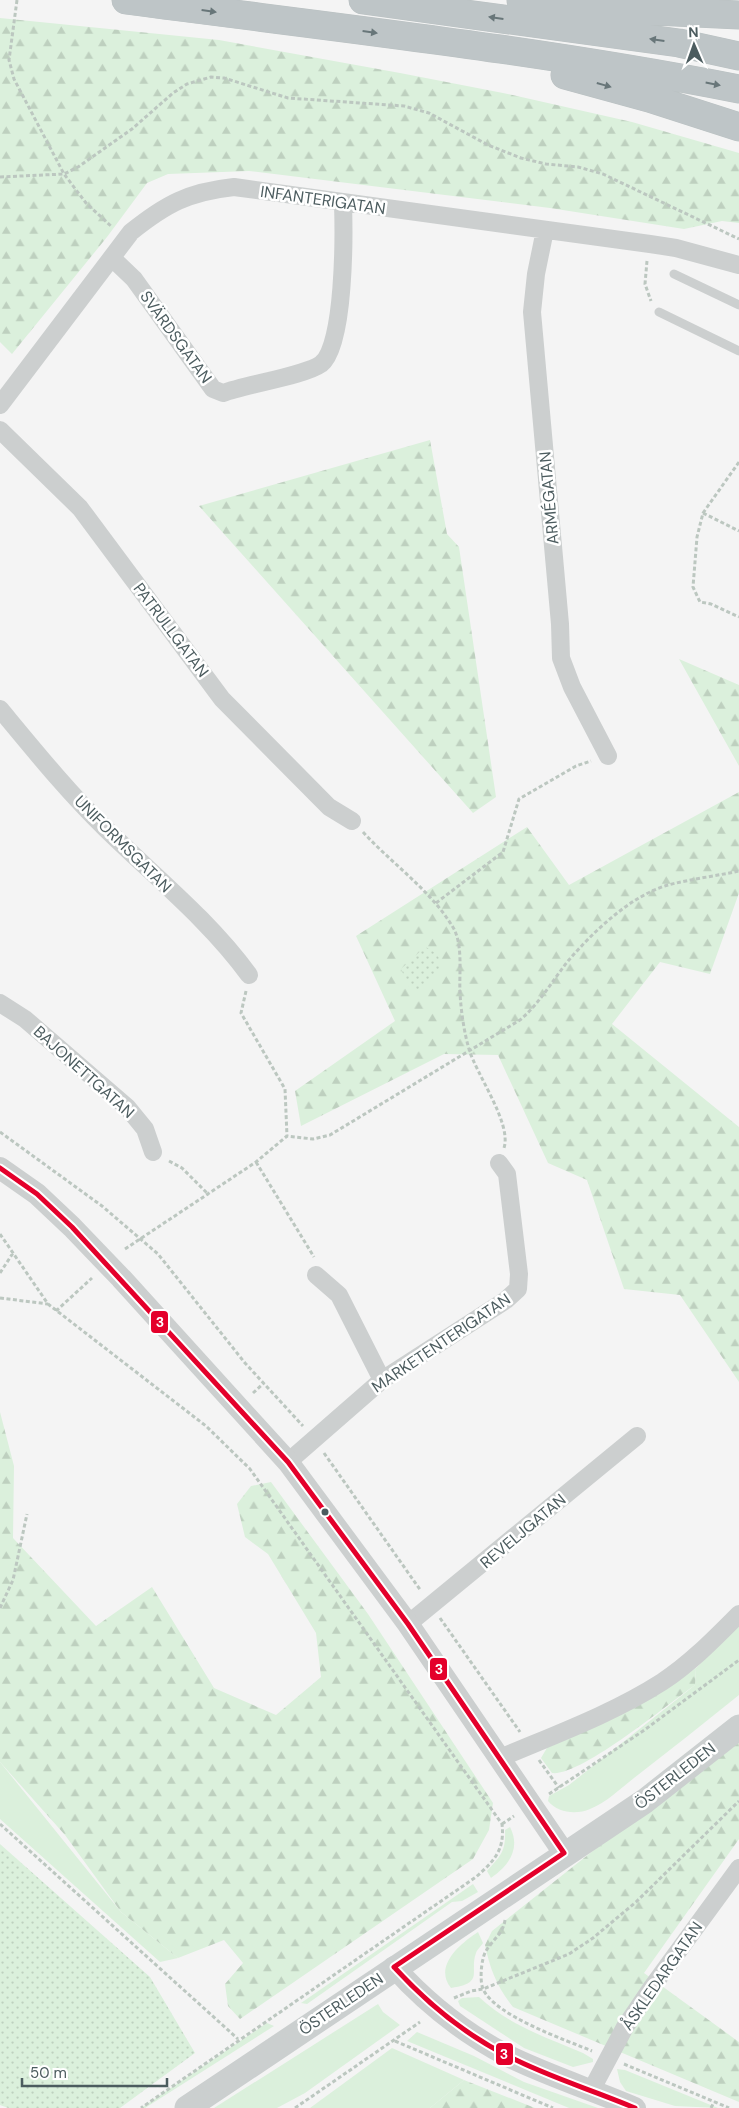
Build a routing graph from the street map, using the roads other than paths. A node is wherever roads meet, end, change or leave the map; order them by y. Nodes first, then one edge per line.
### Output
1 (126, 0) edge
2 (363, 0) edge
3 (521, 0) edge
4 (413, 3) edge
5 (739, 15) edge
6 (492, 49) junction
7 (739, 56) edge
8 (739, 89) edge
9 (739, 127) edge
10 (343, 204) junction
11 (545, 230) junction
12 (112, 258) junction
13 (739, 265) edge
14 (674, 274) dead end
15 (739, 305) edge
16 (659, 312) road end
17 (739, 352) edge
18 (3, 394) edge
19 (0, 430) edge
20 (0, 709) edge
21 (608, 756) road end
22 (352, 821) road end
23 (249, 975) road end
24 (0, 1003) edge
25 (153, 1152) road end
26 (499, 1163) road end
27 (0, 1168) edge
28 (316, 1275) road end
29 (382, 1380) junction
30 (638, 1436) dead end
31 (288, 1462) junction
32 (739, 1614) edge
33 (408, 1624) junction
34 (739, 1727) edge
35 (500, 1758) junction
36 (564, 1853) junction
37 (739, 1868) edge
38 (394, 1967) junction
39 (592, 2090) junction
40 (187, 2108) edge
41 (636, 2108) edge

1 -> 6 highway
2 - 4 highway
3 - 5 highway
7 -> 4 highway
6 -> 8 highway
6 -> 9 highway
10 - 11 street, INFANTERIGATAN
10 - 12 street, INFANTERIGATAN
10 - 12 street, SVÄRDSGATAN
11 - 13 street, INFANTERIGATAN
11 - 21 street, ARMÉGATAN
12 - 18 street, INFANTERIGATAN
14 - 15 lane
16 - 17 lane
19 - 22 street, PATRULLGATAN
20 - 23 street, UNIFORMSGATAN
24 - 25 street, BAJONETTGATAN
26 - 29 street, MARKETENTERIGATAN
27 - 31 street
28 - 29 street
29 - 31 street, MARKETENTERIGATAN
30 - 33 street, REVELJGATAN
31 - 33 street
32 - 35 street
33 - 35 street
34 - 36 main road, ÖSTERLEDEN
35 - 36 street
36 - 38 main road, ÖSTERLEDEN
37 - 39 street, ÅSKLEDARGATAN
38 - 39 street
38 - 40 main road, ÖSTERLEDEN
39 - 41 street

